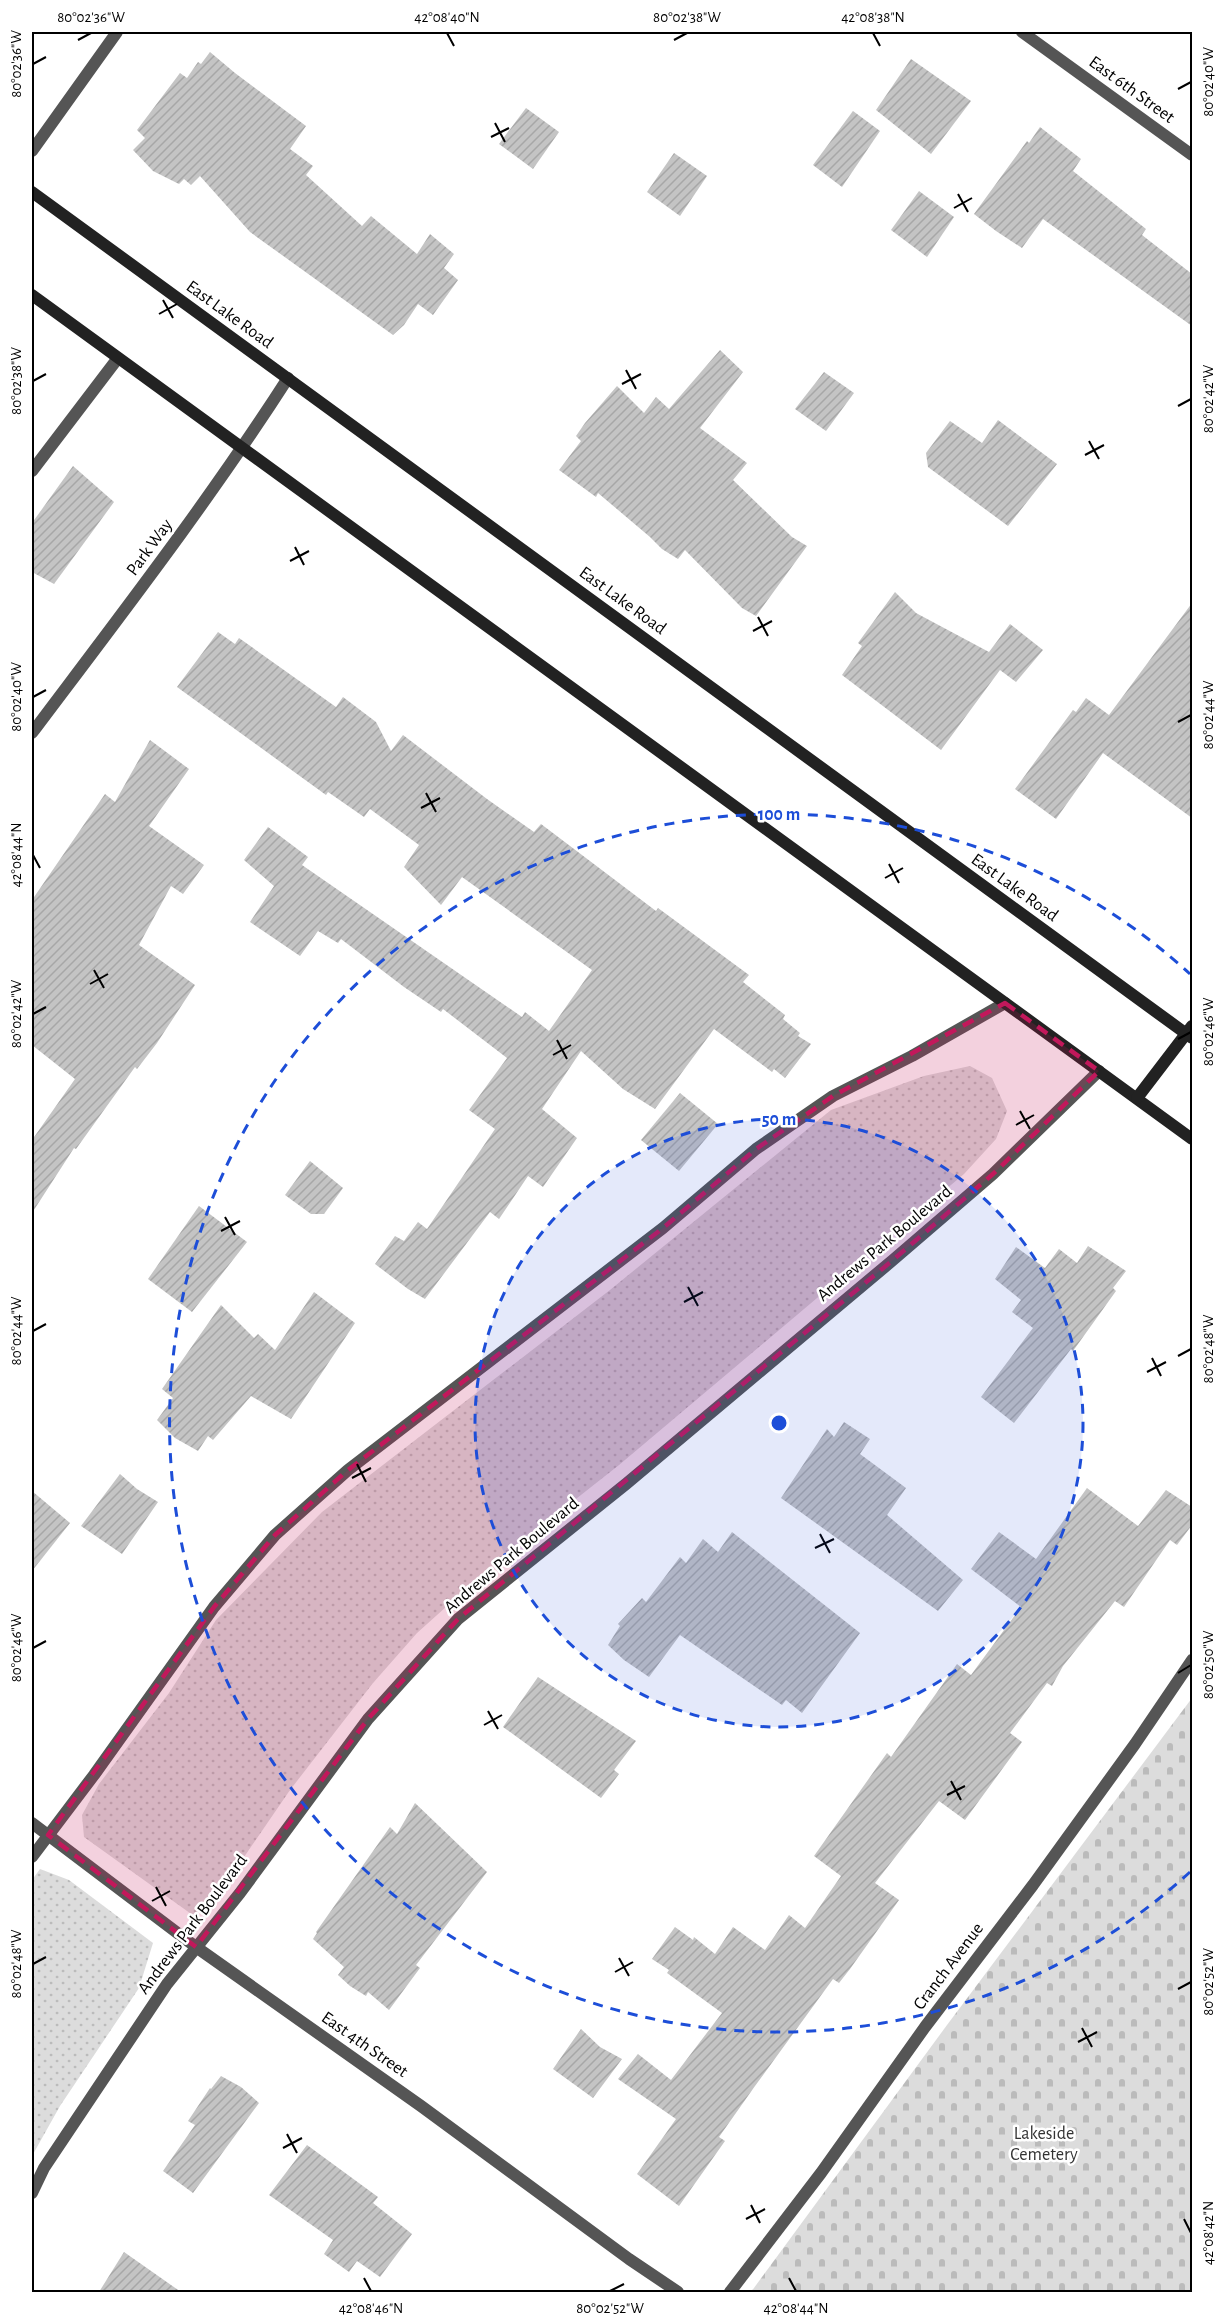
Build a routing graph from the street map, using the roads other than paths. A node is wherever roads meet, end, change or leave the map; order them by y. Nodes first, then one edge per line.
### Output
1 (117, 32) edge
2 (1022, 32) edge
3 (32, 151) edge
4 (1192, 155) edge
5 (32, 192) edge
6 (32, 296) edge
7 (118, 358) junction
8 (288, 378) junction
9 (242, 448) junction
10 (32, 471) edge
11 (32, 733) edge
12 (1005, 1002) junction
13 (1190, 1032) edge
14 (1099, 1071) junction
15 (1137, 1098) junction
16 (1192, 1139) edge
17 (1192, 1660) edge
18 (32, 1823) edge
19 (48, 1835) junction
20 (32, 1857) edge
21 (196, 1947) junction
22 (32, 2193) edge
23 (678, 2292) edge
24 (730, 2292) edge

1 - 3 street
2 - 4 street, East 6th Street
5 - 8 main road, East Lake Road
6 - 7 main road
7 - 9 main road
7 - 10 street
8 - 9 street, Park Way
8 - 13 main road, East Lake Road
9 - 11 street, Park Way
9 - 12 main road
12 - 14 main road
12 - 19 street
13 - 15 main road
14 - 15 main road
14 - 21 street, Andrews Park Boulevard
15 - 16 main road
17 - 24 street, Cranch Avenue
18 - 19 street, East 4th Street
19 - 20 street
19 - 21 street, East 4th Street
21 - 22 street, Andrews Park Boulevard
21 - 23 street, East 4th Street

